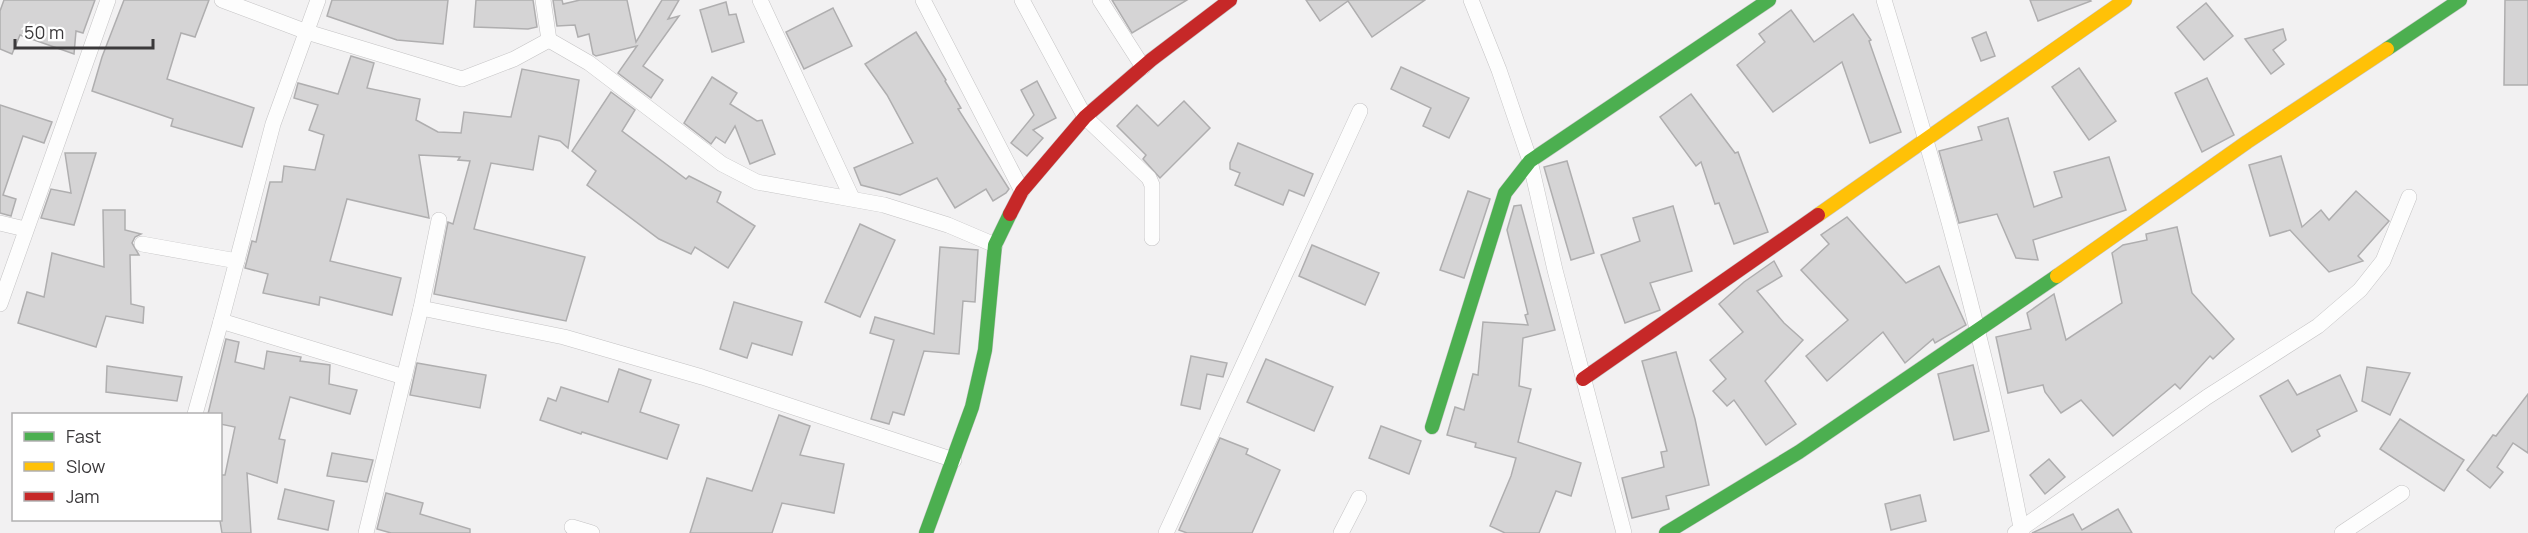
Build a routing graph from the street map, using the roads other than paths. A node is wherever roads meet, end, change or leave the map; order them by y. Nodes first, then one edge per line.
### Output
1 (108, 0) edge
2 (222, 0) edge
3 (318, 0) edge
4 (543, 0) edge
5 (760, 0) edge
6 (923, 0) edge
7 (1022, 0) edge
8 (1100, 0) edge
9 (1230, 0) edge
10 (1472, 0) edge
11 (1769, 0) edge
12 (1884, 0) edge
13 (2125, 0) edge
14 (2460, 0) edge
15 (307, 32) junction
16 (549, 40) junction
17 (1143, 67) junction
18 (1360, 111) dead end
19 (1085, 117) junction
20 (1927, 139) junction
21 (1530, 162) junction
22 (1022, 191) junction
23 (2409, 197) dead end
24 (852, 198) junction
25 (439, 220) dead end
26 (0, 222) edge
27 (25, 229) junction
28 (1152, 238) dead end
29 (142, 244) dead end
30 (995, 244) junction
31 (237, 261) junction
32 (0, 304) edge
33 (421, 309) junction
34 (221, 321) junction
35 (1979, 331) junction
36 (404, 377) junction
37 (1583, 379) junction
38 (195, 413) edge
39 (1432, 427) dead end
40 (954, 460) junction
41 (2402, 493) dead end
42 (1359, 498) dead end
43 (572, 526) dead end
44 (2020, 532) edge
45 (366, 533) edge
46 (592, 533) edge
47 (926, 533) edge
48 (1166, 533) edge
49 (1341, 533) edge
50 (1624, 533) edge
51 (1666, 533) edge
52 (2342, 533) edge

1 - 27 street
2 - 15 street
3 - 15 street
4 - 16 street
5 - 24 street
6 - 22 street
7 - 19 street
8 - 17 street
9 - 17 street
10 - 21 street
11 - 21 street
12 - 20 street
13 - 20 street
14 - 35 street
15 - 16 street
15 - 31 street
16 - 24 street
17 - 19 street
18 - 48 street
19 - 22 street
19 - 28 street
20 - 35 street
20 - 37 street
21 - 37 street
21 - 39 street
22 - 30 street
23 - 44 street
24 - 30 street
25 - 33 street
26 - 27 street
27 - 32 street
29 - 31 street
30 - 40 street
31 - 34 street
33 - 36 street
33 - 40 street
34 - 36 street
34 - 38 street
35 - 44 street
35 - 51 street
36 - 45 street
37 - 50 street
40 - 47 street
41 - 52 street
42 - 49 street
43 - 46 street

